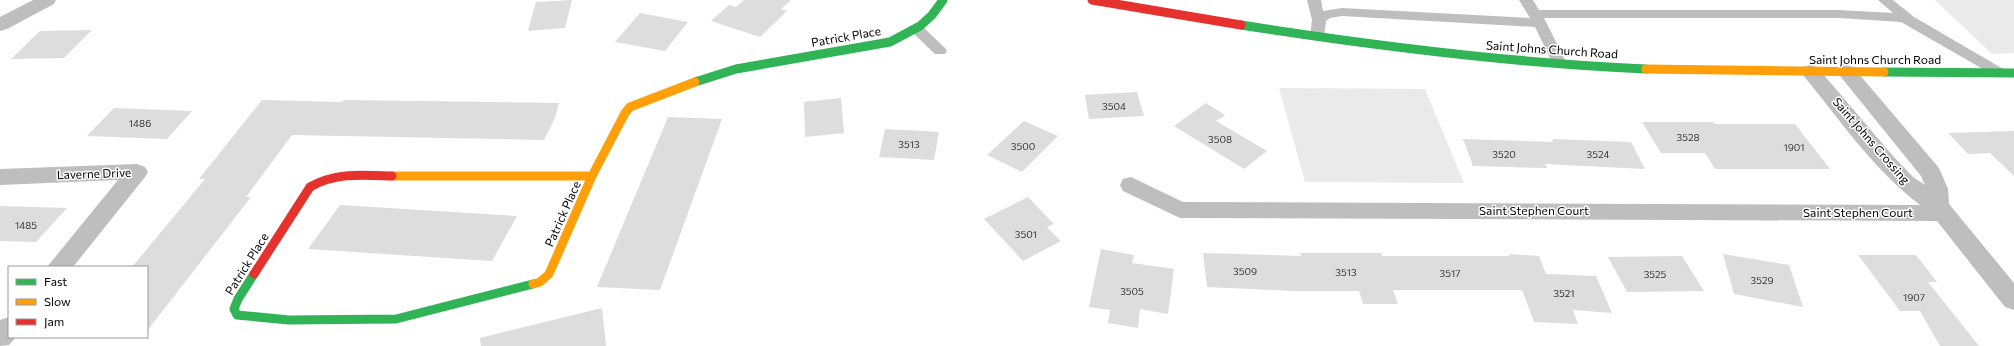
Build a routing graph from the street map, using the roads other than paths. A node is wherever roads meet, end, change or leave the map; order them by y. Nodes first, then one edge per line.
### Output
1 (47, 0) edge
2 (943, 0) edge
3 (1092, 0) edge
4 (1314, 0) edge
5 (1526, 0) edge
6 (1885, 0) edge
7 (1537, 19) junction
8 (1319, 20) junction
9 (1909, 20) junction
10 (0, 25) edge
11 (918, 30) junction
12 (1317, 36) junction
13 (940, 51) dead end
14 (1560, 64) junction
15 (1810, 71) junction
16 (1846, 71) junction
17 (2000, 73) junction
18 (2014, 73) edge
19 (592, 176) junction
20 (0, 177) edge
21 (1131, 185) dead end
22 (1940, 209) junction
23 (60, 266) edge
24 (2014, 300) edge
25 (8, 328) edge
26 (0, 338) edge

1 - 10 street
2 - 11 street, Patrick Place
3 - 12 street, Saint Johns Church Road
4 - 8 lane
5 - 7 lane
6 - 9 lane
7 - 8 lane
7 - 9 lane
7 - 14 lane
8 - 12 lane
9 - 17 lane
11 - 13 lane
11 - 19 street, Patrick Place
12 - 14 street, Saint Johns Church Road
14 - 15 street, Saint Johns Church Road
15 - 16 street, Saint Johns Church Road
15 - 22 street, Saint Johns Crossing
16 - 17 street, Saint Johns Church Road
16 - 22 street, Saint Johns Crossing
17 - 18 street, Saint Johns Church Road
19 - 19 street, Patrick Place
20 - 23 street, Laverne Drive
21 - 22 street, Saint Stephen Court
22 - 24 street, Saint Johns Crossing
25 - 26 street

